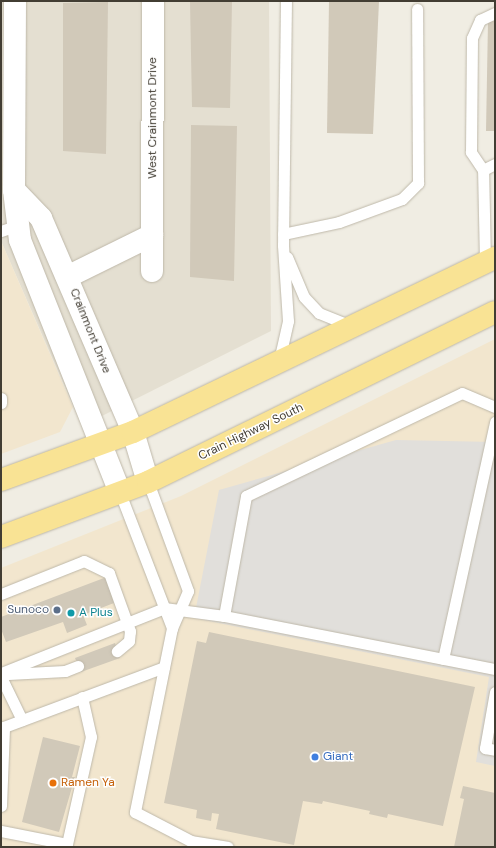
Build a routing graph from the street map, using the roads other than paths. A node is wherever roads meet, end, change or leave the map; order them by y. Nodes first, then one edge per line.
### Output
1 (15, 1) edge
2 (153, 1) edge
3 (286, 1) edge
4 (417, 9) dead end
5 (495, 13) edge
6 (495, 164) edge
7 (483, 170) junction
8 (7, 190) edge
9 (40, 218) junction
10 (10, 228) edge
11 (152, 235) junction
12 (283, 240) junction
13 (490, 260) edge
14 (152, 271) dead end
15 (68, 277) junction
16 (495, 312) edge
17 (352, 326) junction
18 (279, 361) junction
19 (1, 398) edge
20 (1, 403) edge
21 (495, 407) edge
22 (495, 422) edge
23 (133, 432) junction
24 (102, 443) junction
25 (1, 480) edge
26 (148, 482) junction
27 (120, 493) junction
28 (1, 537) edge
29 (1, 594) edge
30 (164, 608) junction
31 (180, 608) junction
32 (224, 616) junction
33 (128, 622) junction
34 (172, 628) junction
35 (117, 651) dead end
36 (444, 659) junction
37 (78, 666) dead end
38 (164, 667) junction
39 (495, 669) edge
40 (1, 675) edge
41 (495, 692) edge
42 (82, 697) junction
43 (22, 720) junction
44 (3, 727) edge
45 (495, 750) edge
46 (1, 806) edge
47 (1, 831) edge
48 (228, 847) edge

1 - 8 street
2 - 11 street, West Crainmont Drive
3 - 12 lane
4 - 12 lane
5 - 7 lane
6 - 7 lane
7 - 13 lane
8 - 9 street, Crainmont Drive
8 - 10 street
9 - 10 lane
9 - 15 street, Crainmont Drive
10 - 24 street
11 - 14 street, West Crainmont Drive
11 - 15 street
12 - 17 lane
12 - 18 lane
13 - 17 main road
15 - 23 street, Crainmont Drive
16 - 26 main road, Crain Highway South
17 - 18 main road
18 - 23 main road
19 - 20 lane
21 - 32 lane
22 - 36 lane
23 - 24 main road
23 - 26 street, Crainmont Drive
24 - 25 main road
24 - 27 street
26 - 27 main road, Crain Highway South
26 - 31 lane
27 - 28 main road, Crain Highway South
27 - 30 lane
29 - 33 lane
30 - 31 lane
30 - 33 lane
30 - 34 lane
31 - 32 lane
31 - 34 lane
32 - 36 lane
33 - 35 lane
33 - 40 lane
34 - 38 lane
36 - 39 lane
37 - 40 lane
38 - 42 lane
38 - 48 lane
40 - 43 lane
41 - 45 lane
42 - 43 lane
42 - 47 lane
43 - 44 lane
44 - 46 lane

